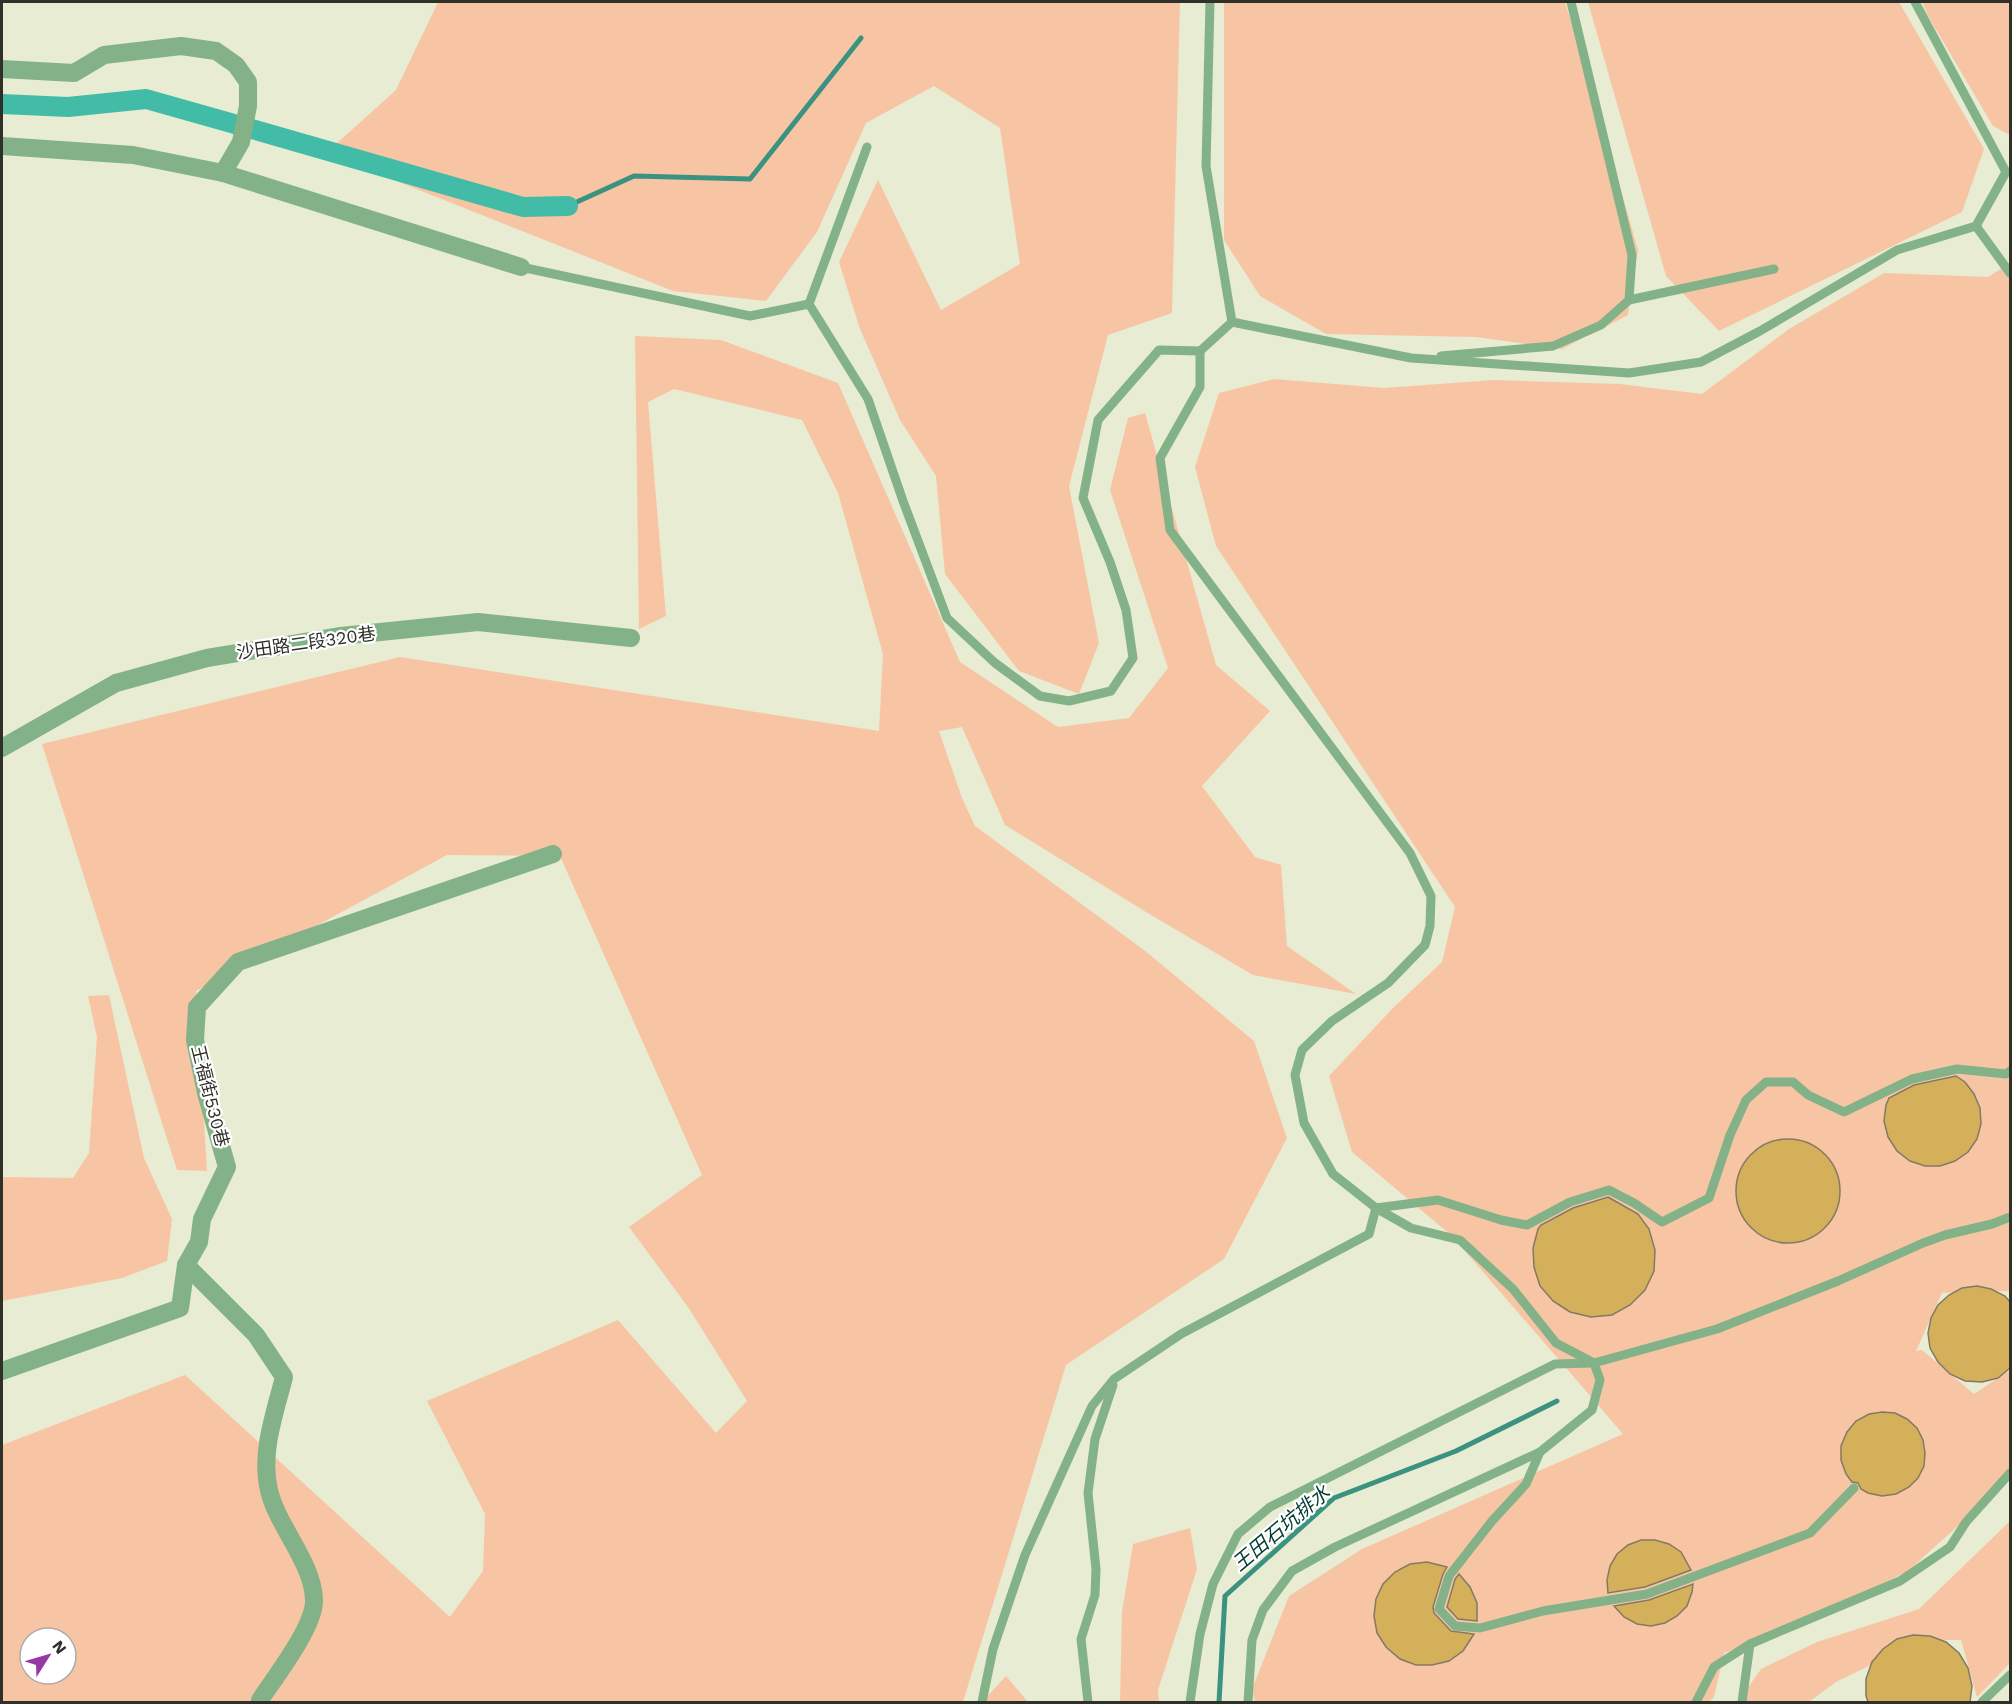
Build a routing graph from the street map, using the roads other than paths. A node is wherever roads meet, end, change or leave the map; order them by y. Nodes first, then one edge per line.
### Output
1 (1210, 2) edge
2 (1571, 2) edge
3 (1915, 2) edge
4 (2, 69) edge
5 (2, 146) edge
6 (867, 147) dead end
7 (2009, 171) edge
8 (223, 173) junction
9 (1976, 226) junction
10 (521, 267) joint
11 (1774, 269) dead end
12 (2010, 273) edge
13 (1629, 300) junction
14 (809, 304) junction
15 (1232, 322) junction
16 (1200, 351) junction
17 (1411, 358) junction
18 (631, 638) dead end
19 (2, 748) edge
20 (553, 854) dead end
21 (2010, 1071) edge
22 (1376, 1208) junction
23 (2010, 1217) edge
24 (186, 1264) junction
25 (1594, 1364) junction
26 (2, 1371) edge
27 (1114, 1379) junction
28 (1540, 1452) junction
29 (2010, 1473) edge
30 (1854, 1488) dead end
31 (1750, 1644) junction
32 (2010, 1675) edge
33 (260, 1700) dead end
34 (982, 1702) edge
35 (1088, 1702) edge
36 (1190, 1702) edge
37 (1248, 1702) edge
38 (1696, 1702) edge
39 (1742, 1702) edge
40 (1982, 1702) edge

1 - 15 lane
2 - 13 lane
3 - 7 lane
4 - 8 street
5 - 8 street
6 - 14 lane
7 - 9 lane
8 - 10 street
9 - 12 lane
9 - 17 lane
10 - 14 lane
11 - 13 lane
13 - 17 lane
14 - 16 lane
15 - 16 lane
15 - 17 lane
16 - 22 lane
18 - 19 street, 沙田路二段320巷
20 - 24 street, 王福街530巷
21 - 22 lane
22 - 25 lane
22 - 27 lane
23 - 25 lane
24 - 26 street, 王福街530巷
24 - 33 street
25 - 28 lane
25 - 36 lane
27 - 34 lane
27 - 35 lane
28 - 30 lane
28 - 37 lane
29 - 31 lane
31 - 38 lane
31 - 39 lane
32 - 40 lane

